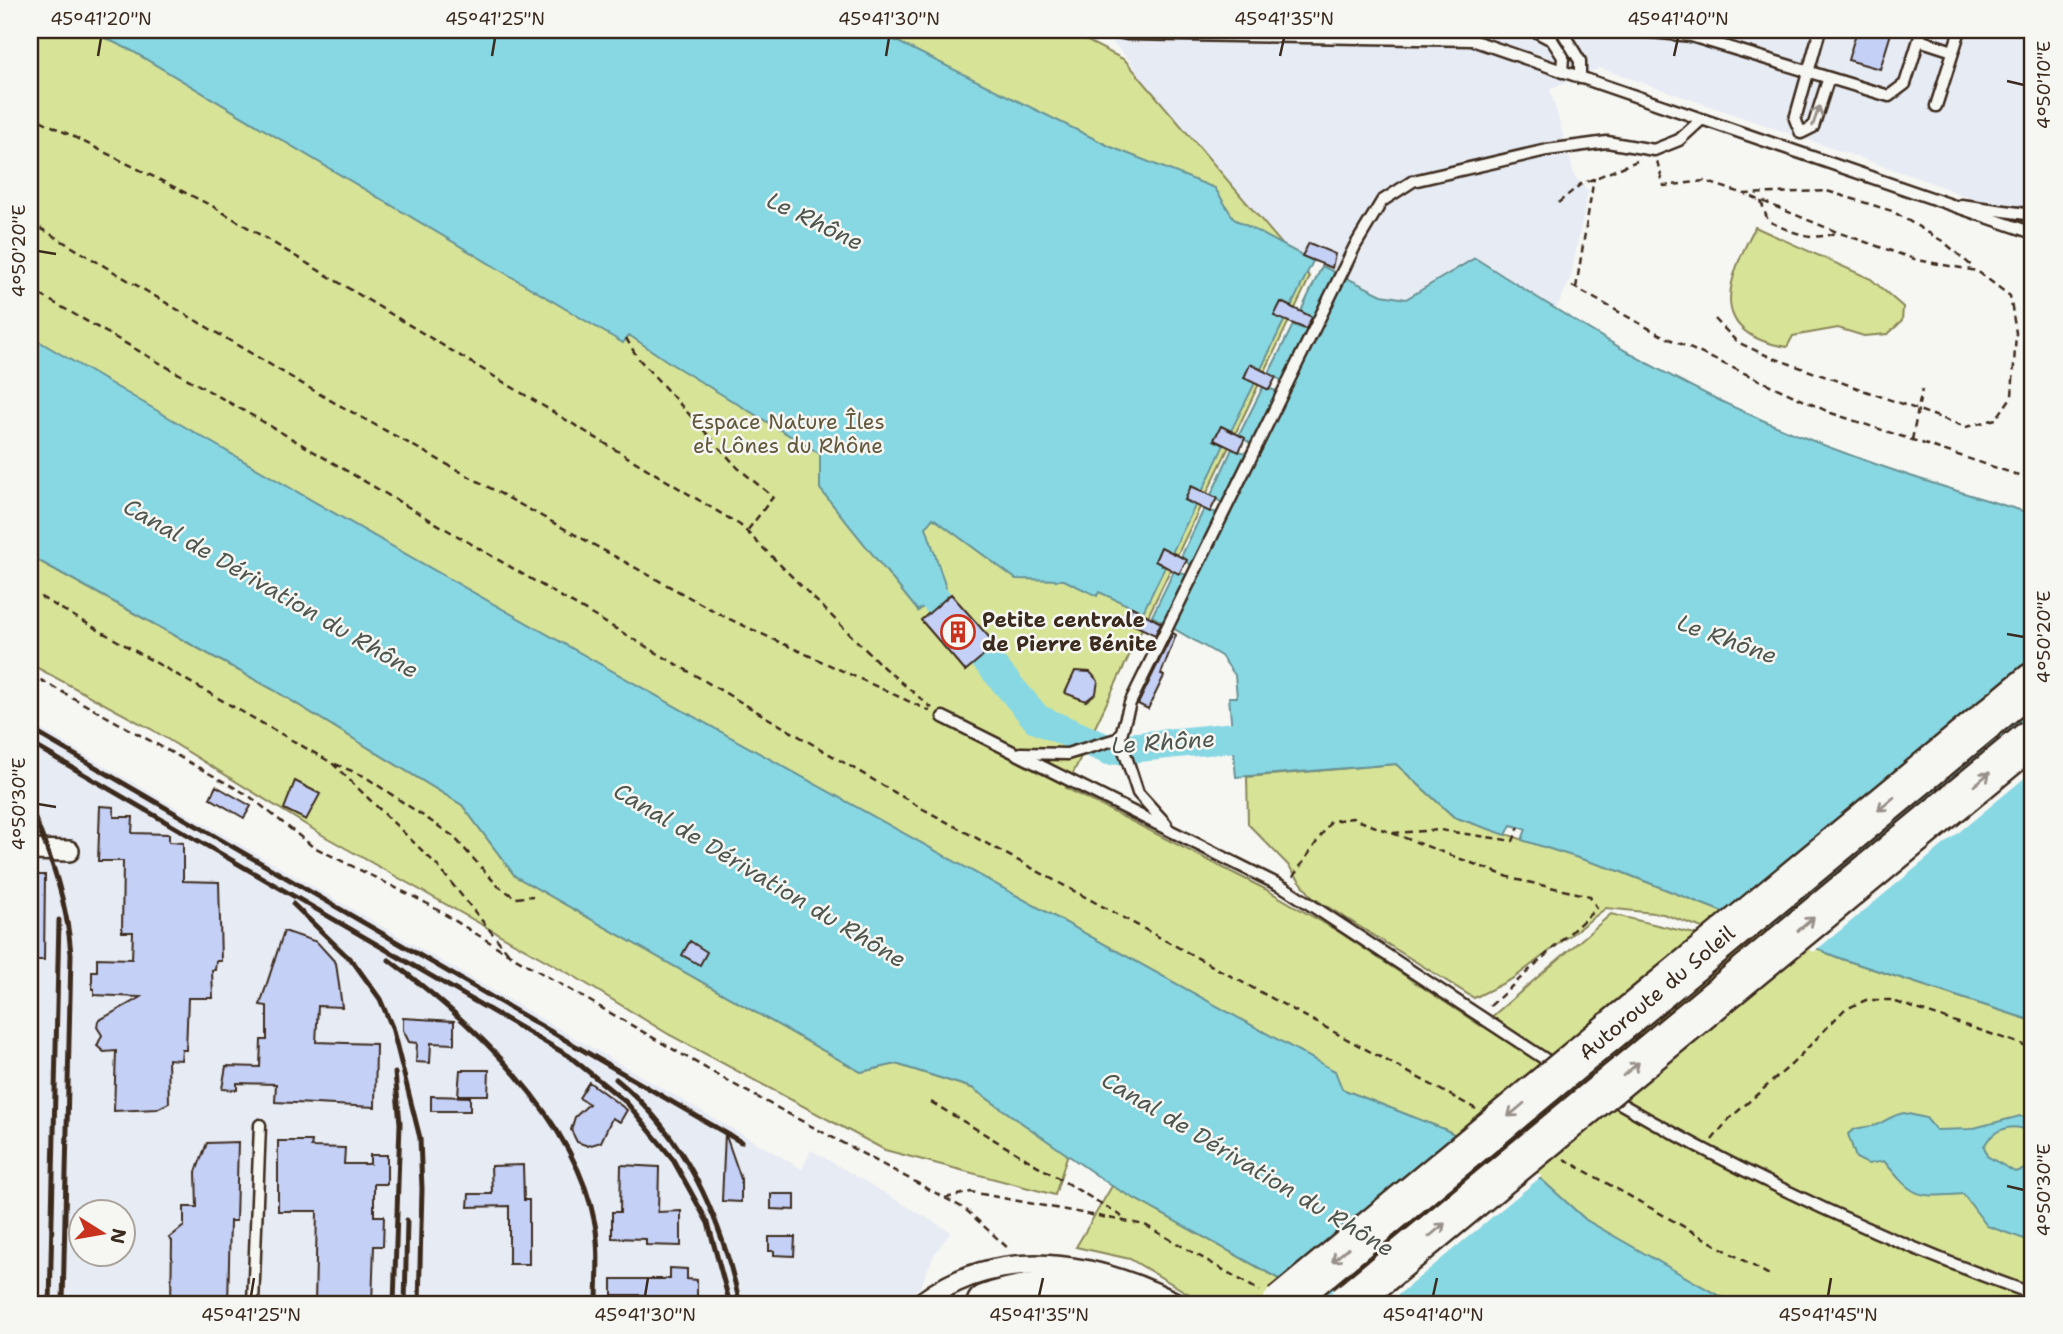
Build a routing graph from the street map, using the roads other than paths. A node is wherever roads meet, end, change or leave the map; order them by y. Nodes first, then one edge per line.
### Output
1 (1109, 30) edge
2 (1533, 30) edge
3 (1561, 30) edge
4 (1632, 30) edge
5 (1820, 30) edge
6 (1960, 30) edge
7 (1921, 35) edge
8 (1954, 51) junction
9 (1562, 72) junction
10 (1809, 73) junction
11 (1580, 78) junction
12 (1828, 79) junction
13 (1936, 106) dead end
14 (1702, 119) junction
15 (1801, 133) junction
16 (1795, 152) junction
17 (1939, 203) junction
18 (2033, 215) edge
19 (2033, 233) edge
20 (2033, 682) edge
21 (943, 717) road end
22 (2033, 737) edge
23 (1120, 738) junction
24 (1017, 753) junction
25 (1171, 830) junction
26 (30, 850) edge
27 (69, 851) dead end
28 (1576, 1078) dead end
29 (1588, 1085) dead end
30 (260, 1125) dead end
31 (2033, 1294) edge
32 (1270, 1298) edge
33 (253, 1304) edge
34 (920, 1304) edge
35 (986, 1304) edge
36 (1122, 1304) edge
37 (1178, 1304) edge
38 (1346, 1304) edge

1 - 9 lane
2 - 9 lane
3 - 11 lane
4 - 10 lane
5 - 10 lane
6 - 8 lane
7 - 8 lane
7 - 12 lane
8 - 13 lane
9 - 11 lane
10 - 12 lane
10 - 15 lane
11 - 14 lane
15 -> 12 lane
14 - 16 lane
14 - 23 lane
15 - 16 lane
16 - 17 lane
17 - 18 lane
17 - 19 lane
20 -> 32 highway, Autoroute du Soleil, bridge
21 - 24 lane
38 -> 22 highway, Autoroute du Soleil, bridge
23 - 24 lane
23 - 25 lane
24 - 25 lane
25 - 28 lane
26 - 27 street
29 - 31 lane
30 - 33 lane
34 - 37 street
35 - 36 highway

